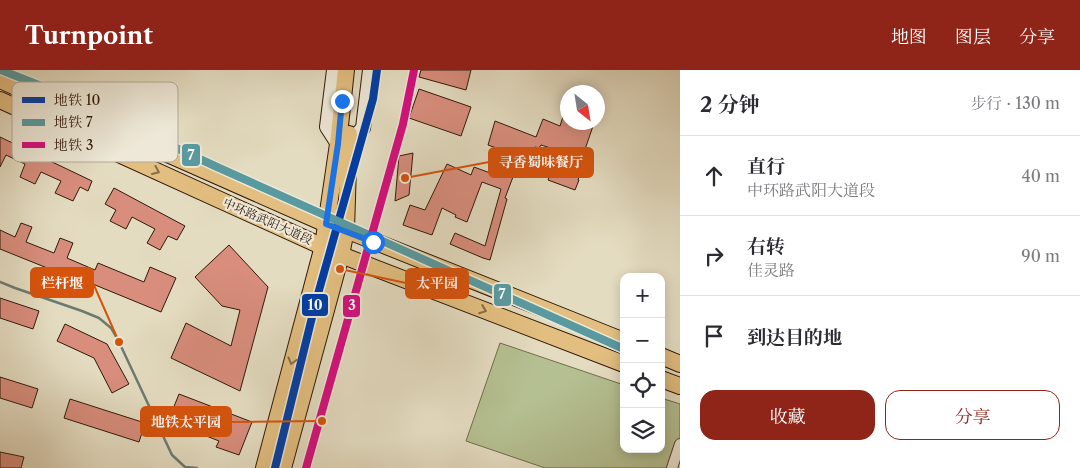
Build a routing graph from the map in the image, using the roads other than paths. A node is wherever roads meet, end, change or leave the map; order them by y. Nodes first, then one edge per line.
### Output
1 (334, 70) edge
2 (346, 70) edge
3 (356, 70) edge
4 (370, 70) edge
5 (0, 80) edge
6 (12, 85) edge
7 (0, 100) edge
8 (348, 101) junction
9 (12, 105) edge
10 (343, 144) junction
11 (178, 159) edge
12 (137, 162) edge
13 (326, 224) junction
14 (346, 230) junction
15 (322, 246) junction
16 (341, 255) junction
17 (620, 339) edge
18 (665, 358) edge
19 (621, 363) edge
20 (680, 364) edge
21 (665, 380) edge
22 (680, 386) edge
23 (680, 444) edge
24 (264, 468) edge
25 (283, 468) edge
26 (672, 468) edge

1 - 10 street
2 - 8 main road
3 - 8 main road
4 - 10 street
5 - 6 main road, 中环路武阳大道段
7 -> 9 main road, 中环路武阳大道段
8 - 10 main road
10 - 13 main road
10 - 14 main road
11 - 13 main road, 中环路武阳大道段
12 -> 15 main road, 中环路武阳大道段
13 - 14 main road, 中环路武阳大道段
13 - 15 main road
14 - 16 main road
14 - 17 main road, 中环路武阳大道段
15 - 16 main road, 中环路武阳大道段
15 -> 24 main road
16 -> 19 main road, 中环路武阳大道段
16 - 25 main road
18 - 20 main road
21 - 22 main road
23 - 26 street

